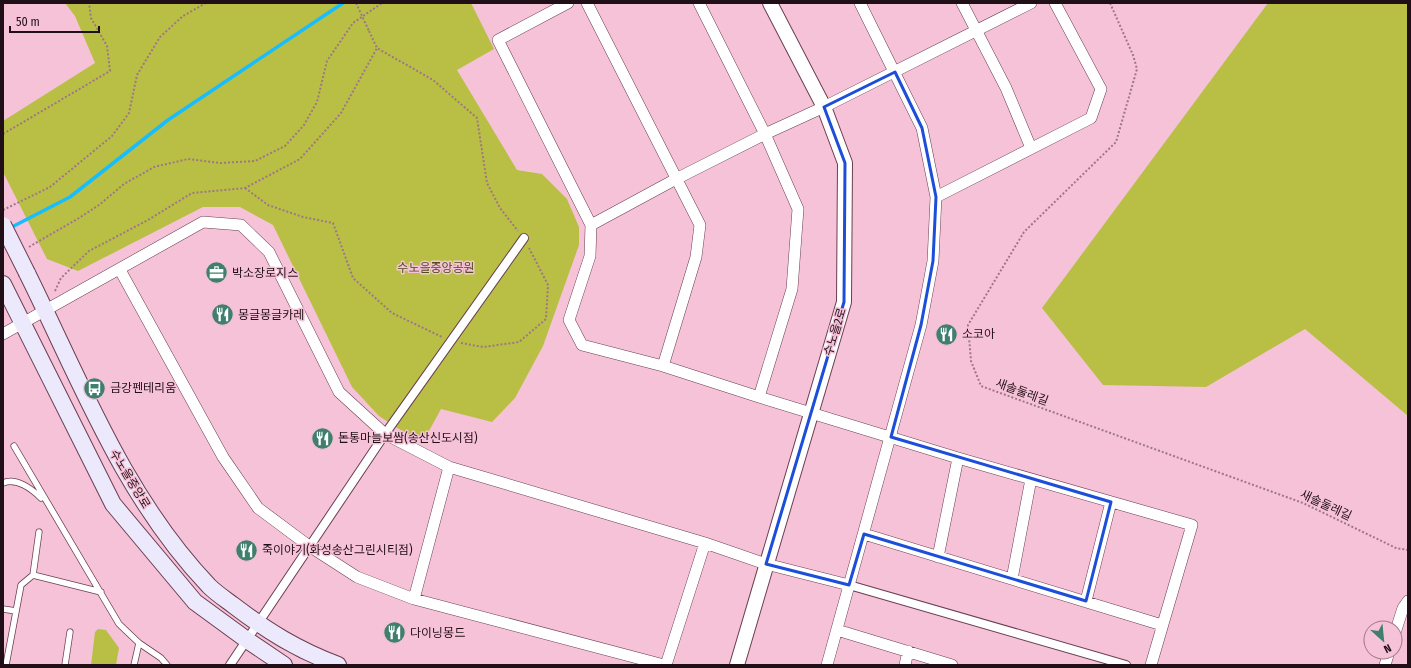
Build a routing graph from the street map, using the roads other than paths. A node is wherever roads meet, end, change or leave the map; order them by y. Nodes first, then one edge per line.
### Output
1 (568, 3) edge
2 (587, 3) edge
3 (699, 3) edge
4 (770, 3) edge
5 (860, 3) edge
6 (962, 3) edge
7 (1031, 3) edge
8 (1055, 3) edge
9 (976, 31) junction
10 (895, 72) junction
11 (824, 107) junction
12 (765, 134) junction
13 (1031, 148) junction
14 (676, 179) junction
15 (936, 197) junction
16 (3, 224) edge
17 (591, 225) junction
18 (524, 238) road end
19 (120, 270) junction
20 (4, 285) edge
21 (46, 311) junction
22 (22, 325) junction
23 (3, 334) edge
24 (663, 366) junction
25 (759, 398) junction
26 (811, 412) junction
27 (385, 434) junction
28 (891, 437) junction
29 (14, 446) dead end
30 (958, 458) junction
31 (449, 467) junction
32 (1032, 479) junction
33 (3, 483) edge
34 (46, 502) junction
35 (1111, 502) junction
36 (39, 532) dead end
37 (864, 534) junction
38 (705, 543) junction
39 (309, 546) junction
40 (938, 557) junction
41 (766, 564) junction
42 (33, 575) junction
43 (1012, 579) junction
44 (850, 585) junction
45 (101, 592) junction
46 (414, 599) junction
47 (1086, 601) junction
48 (1408, 601) edge
49 (3, 609) edge
50 (16, 611) junction
51 (1399, 620) edge
52 (258, 625) junction
53 (1162, 625) junction
54 (837, 630) junction
55 (70, 632) dead end
56 (247, 640) junction
57 (140, 644) junction
58 (908, 652) junction
59 (6, 665) edge
60 (65, 665) edge
61 (134, 665) edge
62 (167, 665) edge
63 (230, 665) edge
64 (284, 665) edge
65 (338, 665) edge
66 (665, 665) edge
67 (737, 665) edge
68 (827, 665) edge
69 (905, 665) edge
70 (952, 665) edge
71 (1126, 665) edge
72 (1151, 665) edge

1 - 17 street
2 - 14 street
3 - 12 street
4 - 11 street, 수노을2로
5 - 10 street
6 - 9 street
7 - 9 street
8 - 13 street
9 - 10 street
9 - 13 street
10 - 11 street
10 - 15 street
11 - 12 street
11 - 26 street, 수노을2로
12 - 14 street
12 - 25 street
13 - 15 street
14 - 17 street
14 - 24 street
15 - 28 street
16 - 21 main road, 수노을중앙로, bridge
17 - 24 street
18 - 27 street
19 - 21 street
19 - 27 street
19 - 39 street
20 - 22 main road, 수노을중앙로
21 - 22 street
21 - 52 main road, 수노을중앙로
22 - 23 street
22 - 56 main road, 수노을중앙로
24 - 25 street
25 - 26 street
26 - 28 street
26 - 41 street, 수노을2로
27 - 31 street
27 - 39 street
28 - 30 street
28 - 37 street
29 - 34 lane
30 - 32 street
30 - 40 street
31 - 38 street
31 - 46 street
32 - 35 street
32 - 43 street
33 - 34 lane
34 - 45 lane
35 - 47 street
35 - 53 street
36 - 42 lane
37 - 40 street
37 - 44 street
38 - 41 street
38 - 66 street
39 - 46 street
39 - 52 street
40 - 43 street
41 - 44 street
41 - 67 street, 수노을2로
42 - 45 lane
42 - 50 lane
43 - 47 street
44 - 54 street
44 - 71 street
45 - 57 lane
46 - 66 street
47 - 53 street
48 - 51 street
49 - 50 lane
50 - 59 lane
52 - 56 street
52 - 65 main road, 수노을중앙로
53 - 72 street
54 - 58 street
54 - 68 street
55 - 60 lane
56 - 63 street
56 - 64 main road, 수노을중앙로
57 - 61 lane
57 - 62 lane
58 - 69 street
58 - 70 street

